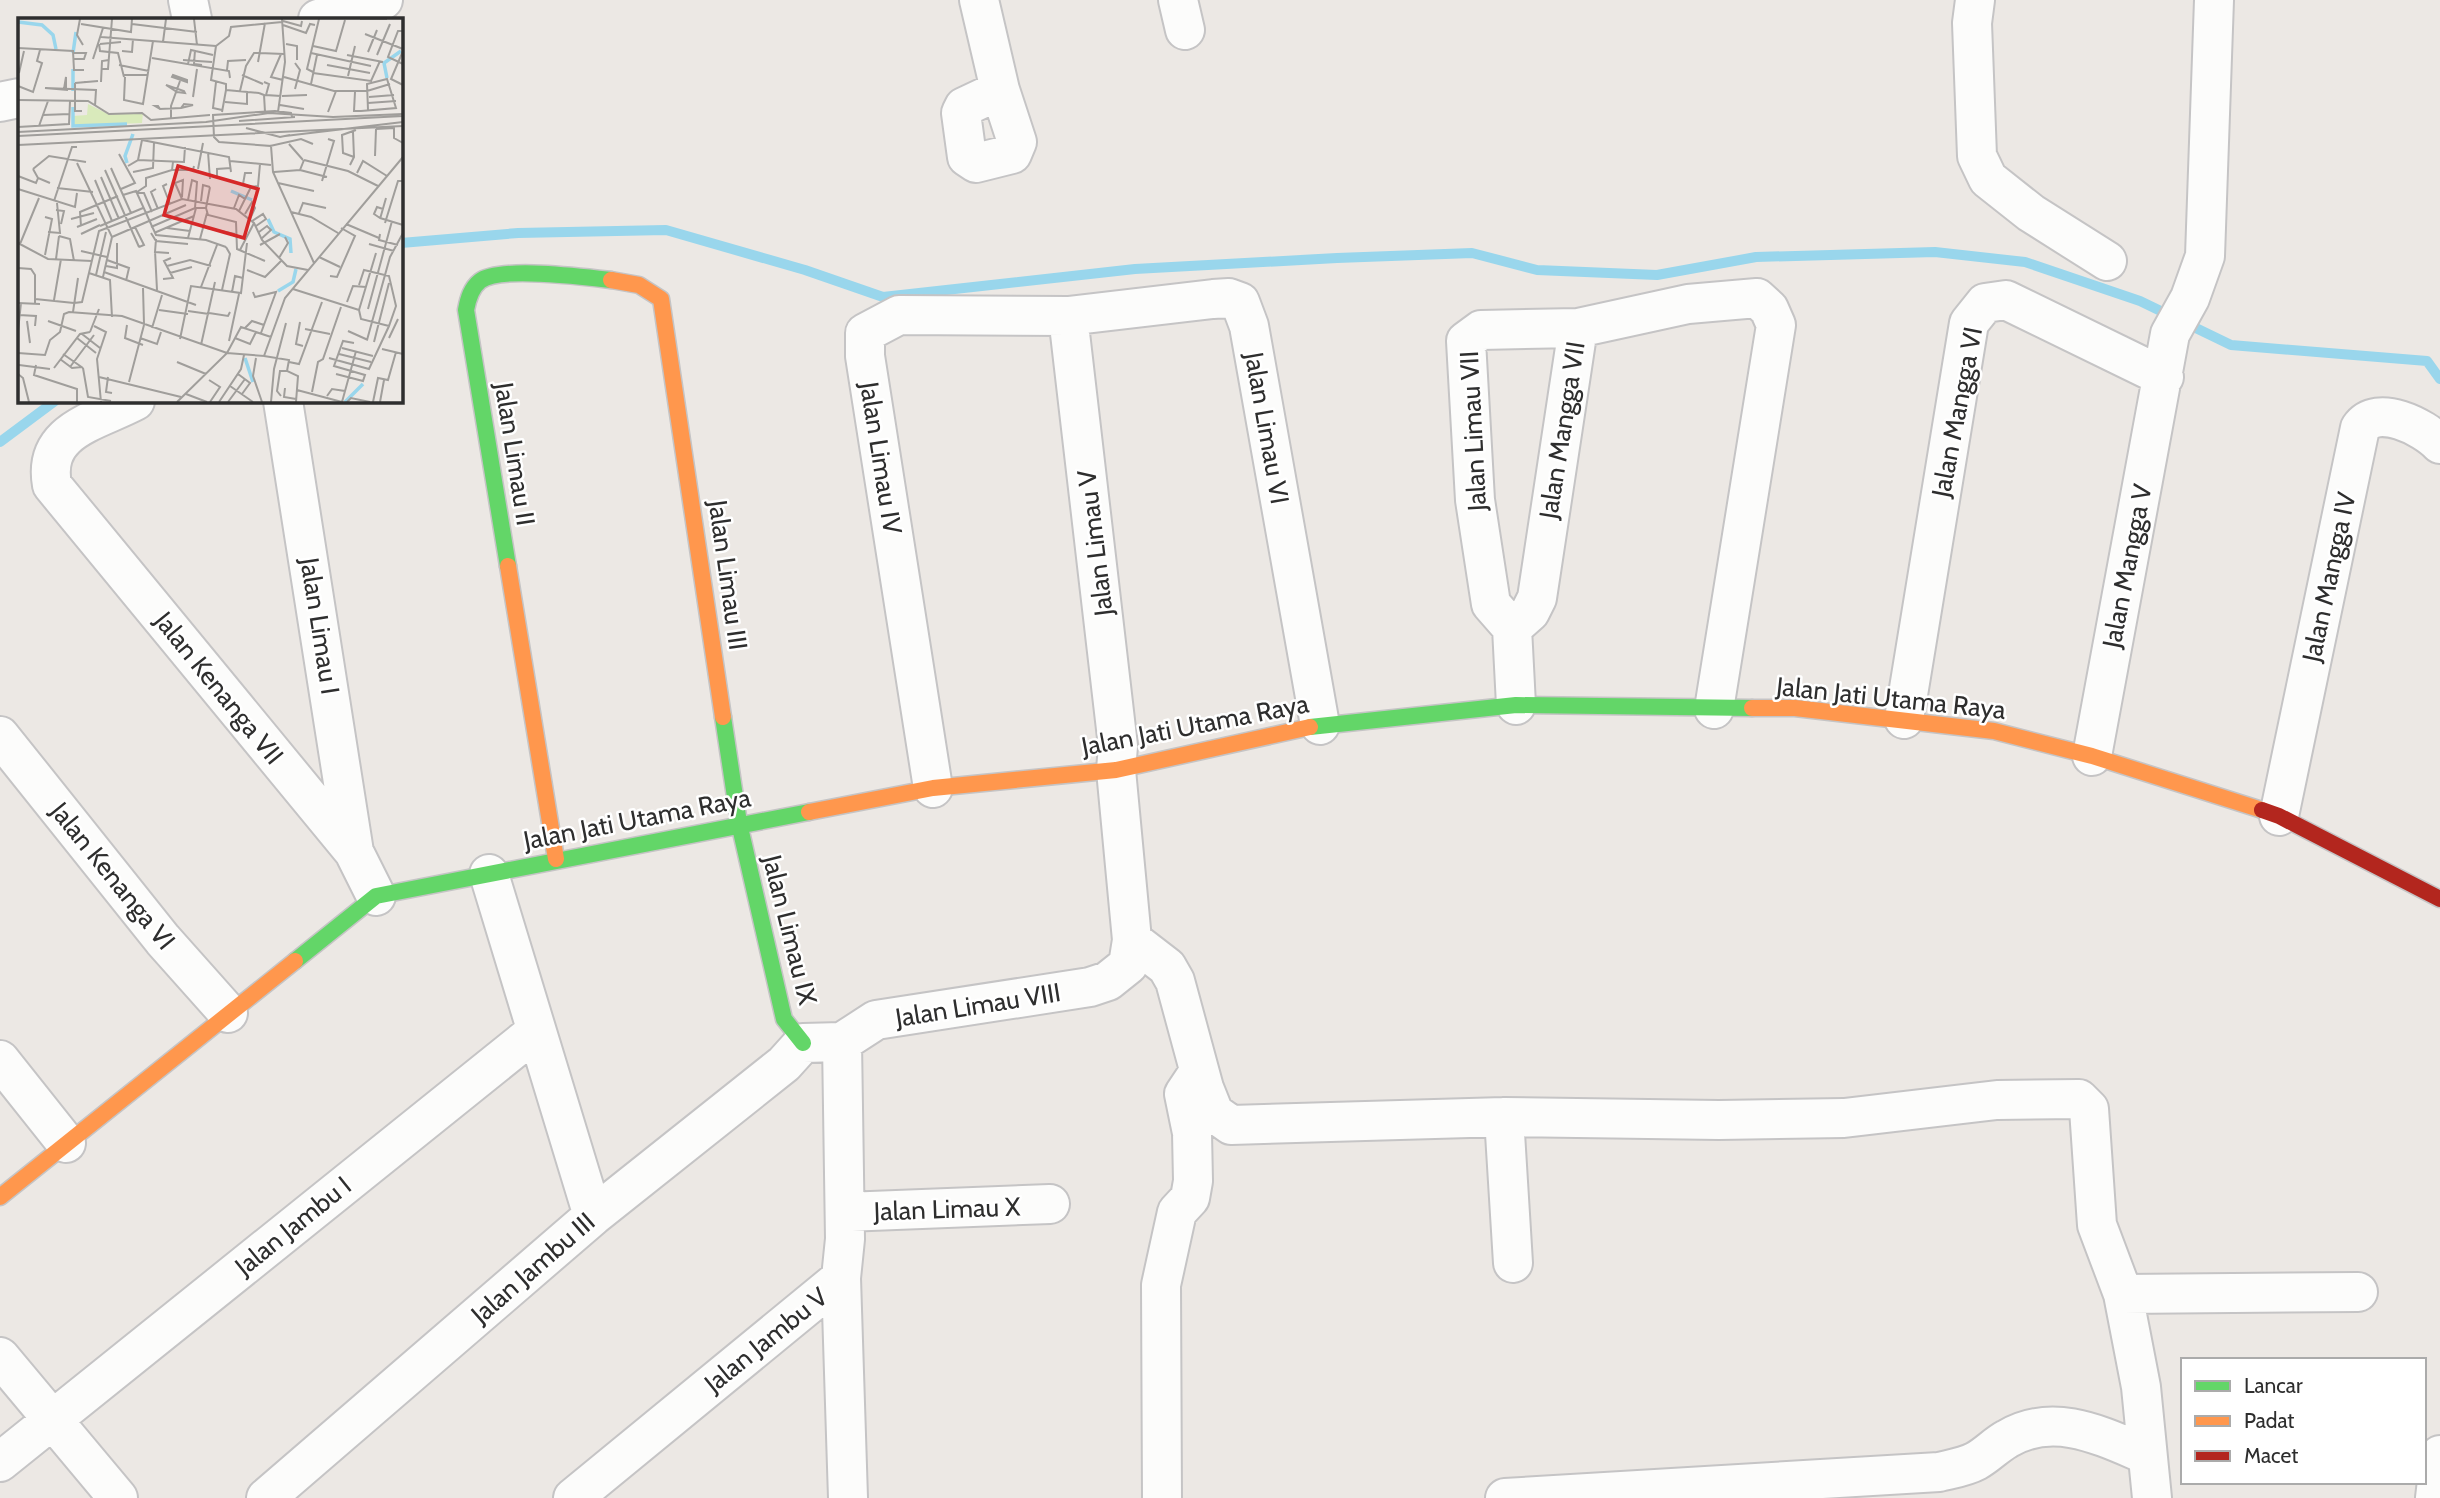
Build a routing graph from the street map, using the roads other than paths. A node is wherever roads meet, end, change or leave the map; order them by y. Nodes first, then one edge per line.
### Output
1 (188, 0) edge
2 (383, 0) edge
3 (979, 0) edge
4 (1975, 0) edge
5 (2214, 0) edge
6 (192, 18) edge
7 (321, 18) edge
8 (1000, 90) dead end
9 (18, 98) edge
10 (0, 102) edge
11 (2108, 261) dead end
12 (1069, 316) junction
13 (1578, 328) junction
14 (668, 333) joint
15 (2164, 377) junction
16 (133, 402) edge
17 (283, 402) edge
18 (2440, 444) edge
19 (1512, 628) junction
20 (1516, 705) junction
21 (1714, 709) junction
22 (1904, 719) junction
23 (1320, 725) junction
24 (0, 736) edge
25 (2092, 756) junction
26 (1116, 770) junction
27 (933, 788) junction
28 (2279, 816) junction
29 (739, 823) junction
30 (354, 852) junction
31 (556, 859) junction
32 (488, 874) junction
33 (376, 896) junction
34 (2440, 899) edge
35 (1132, 940) junction
36 (228, 1013) junction
37 (535, 1032) junction
38 (842, 1042) junction
39 (803, 1043) junction
40 (0, 1060) edge
41 (1199, 1072) junction
42 (1504, 1117) junction
43 (66, 1143) junction
44 (0, 1197) edge
45 (1050, 1204) dead end
46 (845, 1213) junction
47 (593, 1216) junction
48 (1513, 1263) dead end
49 (841, 1278) junction
50 (2358, 1292) dead end
51 (2123, 1294) junction
52 (0, 1357) edge
53 (50, 1420) junction
54 (2147, 1455) junction
55 (2440, 1455) edge
56 (0, 1462) edge
57 (118, 1498) edge
58 (266, 1498) edge
59 (573, 1498) edge
60 (848, 1498) edge
61 (1162, 1498) edge
62 (1505, 1498) edge
63 (2152, 1498) edge
64 (2435, 1498) edge

1 - 6 street
2 - 7 street
3 - 8 street
4 - 11 street
5 - 15 street, Jalan Mangga V
9 - 10 street
12 - 23 street, Jalan Limau VI
12 - 26 street, Jalan Limau V
12 - 27 street, Jalan Limau IV
13 - 19 street, Jalan Mangga VII
13 - 19 street, Jalan Limau VII
13 - 21 street, Jalan Mangga VII
14 - 29 street, Jalan Limau III
14 - 31 street, Jalan Limau II
15 - 22 street, Jalan Mangga VI
15 - 25 street, Jalan Mangga V
16 - 30 street, Jalan Kenanga VII
17 - 30 street, Jalan Limau I
18 - 28 street, Jalan Mangga IV
19 - 20 street
20 - 21 street, Jalan Jati Utama Raya
20 - 23 street, Jalan Jati Utama Raya
21 - 22 street, Jalan Jati Utama Raya
22 - 25 street, Jalan Jati Utama Raya
23 - 26 street, Jalan Jati Utama Raya
24 - 36 street, Jalan Kenanga VI
25 - 28 street, Jalan Jati Utama Raya
26 - 27 street, Jalan Jati Utama Raya
26 - 35 street, Jalan Limau V
27 - 29 street, Jalan Jati Utama Raya
28 - 34 street, Jalan Jati Utama Raya
29 - 31 street, Jalan Jati Utama Raya
29 - 39 street, Jalan Limau IX
30 - 33 street, Jalan Kenanga VII
31 - 32 street, Jalan Jati Utama Raya
32 - 33 street, Jalan Jati Utama Raya
32 - 37 street
33 - 36 street, Jalan Jati Utama Raya
35 - 38 street, Jalan Limau VIII
35 - 41 street
36 - 43 street, Jalan Jati Utama Raya
37 - 47 street
37 - 53 street, Jalan Jambu I
38 - 39 street
38 - 46 street, Jalan Jambu V
39 - 47 street, Jalan Jambu III
40 - 43 street
41 - 42 street
41 - 61 street
42 - 48 street
42 - 51 street
43 - 44 street, Jalan Jati Utama Raya
45 - 46 street, Jalan Limau X
46 - 49 street, Jalan Jambu V
47 - 58 street, Jalan Jambu III
49 - 59 street, Jalan Jambu V
49 - 60 street
50 - 51 street
51 - 54 street
52 - 53 street
53 - 56 street, Jalan Jambu I
53 - 57 street
54 - 62 street
54 - 63 street
55 - 64 street

